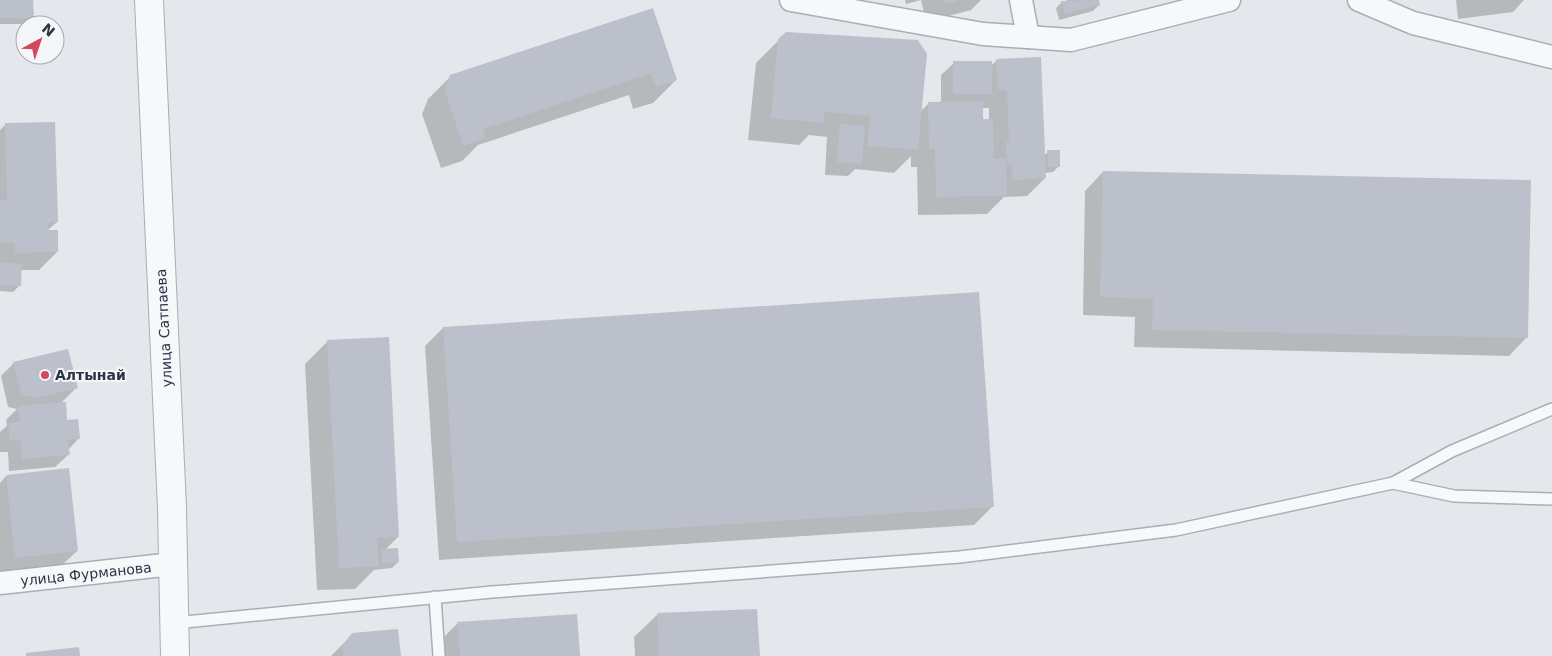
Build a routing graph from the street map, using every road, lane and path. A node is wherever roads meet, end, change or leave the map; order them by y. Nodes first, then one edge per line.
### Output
1 (149, 0) edge
2 (791, 0) edge
3 (1021, 0) edge
4 (1229, 0) edge
5 (1359, 0) edge
6 (1028, 37) junction
7 (1552, 57) edge
8 (1552, 409) edge
9 (1393, 483) junction
10 (1552, 499) edge
11 (173, 564) junction
12 (0, 583) edge
13 (435, 597) junction
14 (173, 624) junction
15 (174, 656) edge
16 (439, 656) edge

1 - 11 street, улица Сатпаева
2 - 6 street
3 - 6 street
4 - 6 street
5 - 7 street
8 - 9 lane
9 - 10 lane
9 - 13 lane
11 - 12 street, улица Фурманова
11 - 14 street, улица Сатпаева
13 - 14 lane
13 - 16 lane
14 - 15 street, улица Сатпаева

